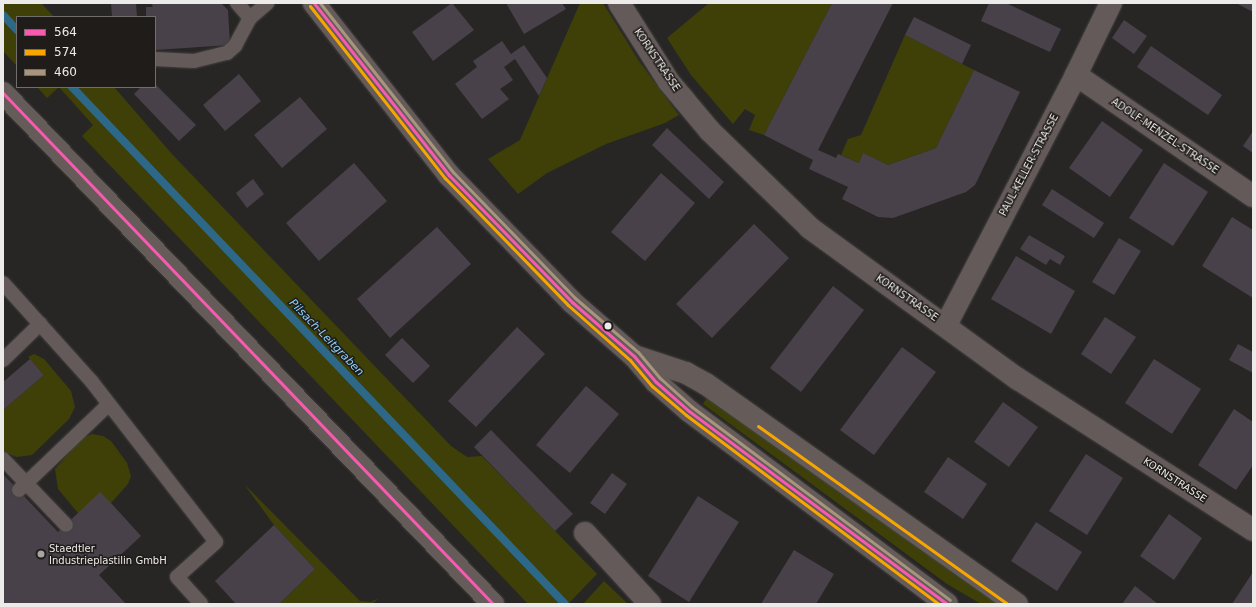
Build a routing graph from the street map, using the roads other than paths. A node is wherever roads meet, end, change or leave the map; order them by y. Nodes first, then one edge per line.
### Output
1 (237, 3) edge
2 (268, 3) edge
3 (314, 3) edge
4 (619, 3) edge
5 (1111, 3) edge
6 (250, 18) junction
7 (156, 60) edge
8 (1076, 75) junction
9 (3, 93) edge
10 (1253, 196) edge
11 (3, 283) edge
12 (40, 324) junction
13 (946, 325) junction
14 (634, 356) junction
15 (3, 360) edge
16 (109, 404) junction
17 (3, 459) edge
18 (22, 487) junction
19 (66, 525) dead end
20 (1253, 530) edge
21 (585, 534) dead end
22 (200, 604) edge
23 (493, 604) edge
24 (650, 604) edge
25 (947, 604) edge
26 (1017, 604) edge

1 - 6 lane
2 - 6 lane
3 - 14 main road
4 - 13 street, KORNSTRASSE
5 - 8 street, PAUL-KELLER-STRASSE
6 - 7 lane
8 - 10 street, ADOLF-MENZEL-STRASSE
8 - 13 street, PAUL-KELLER-STRASSE
9 - 23 main road
11 - 12 lane
12 - 15 lane
12 - 16 lane
13 - 20 street, KORNSTRASSE
14 - 25 main road
14 - 26 main road
16 - 18 lane
16 - 22 lane
17 - 18 lane
18 - 19 lane
21 - 24 street

